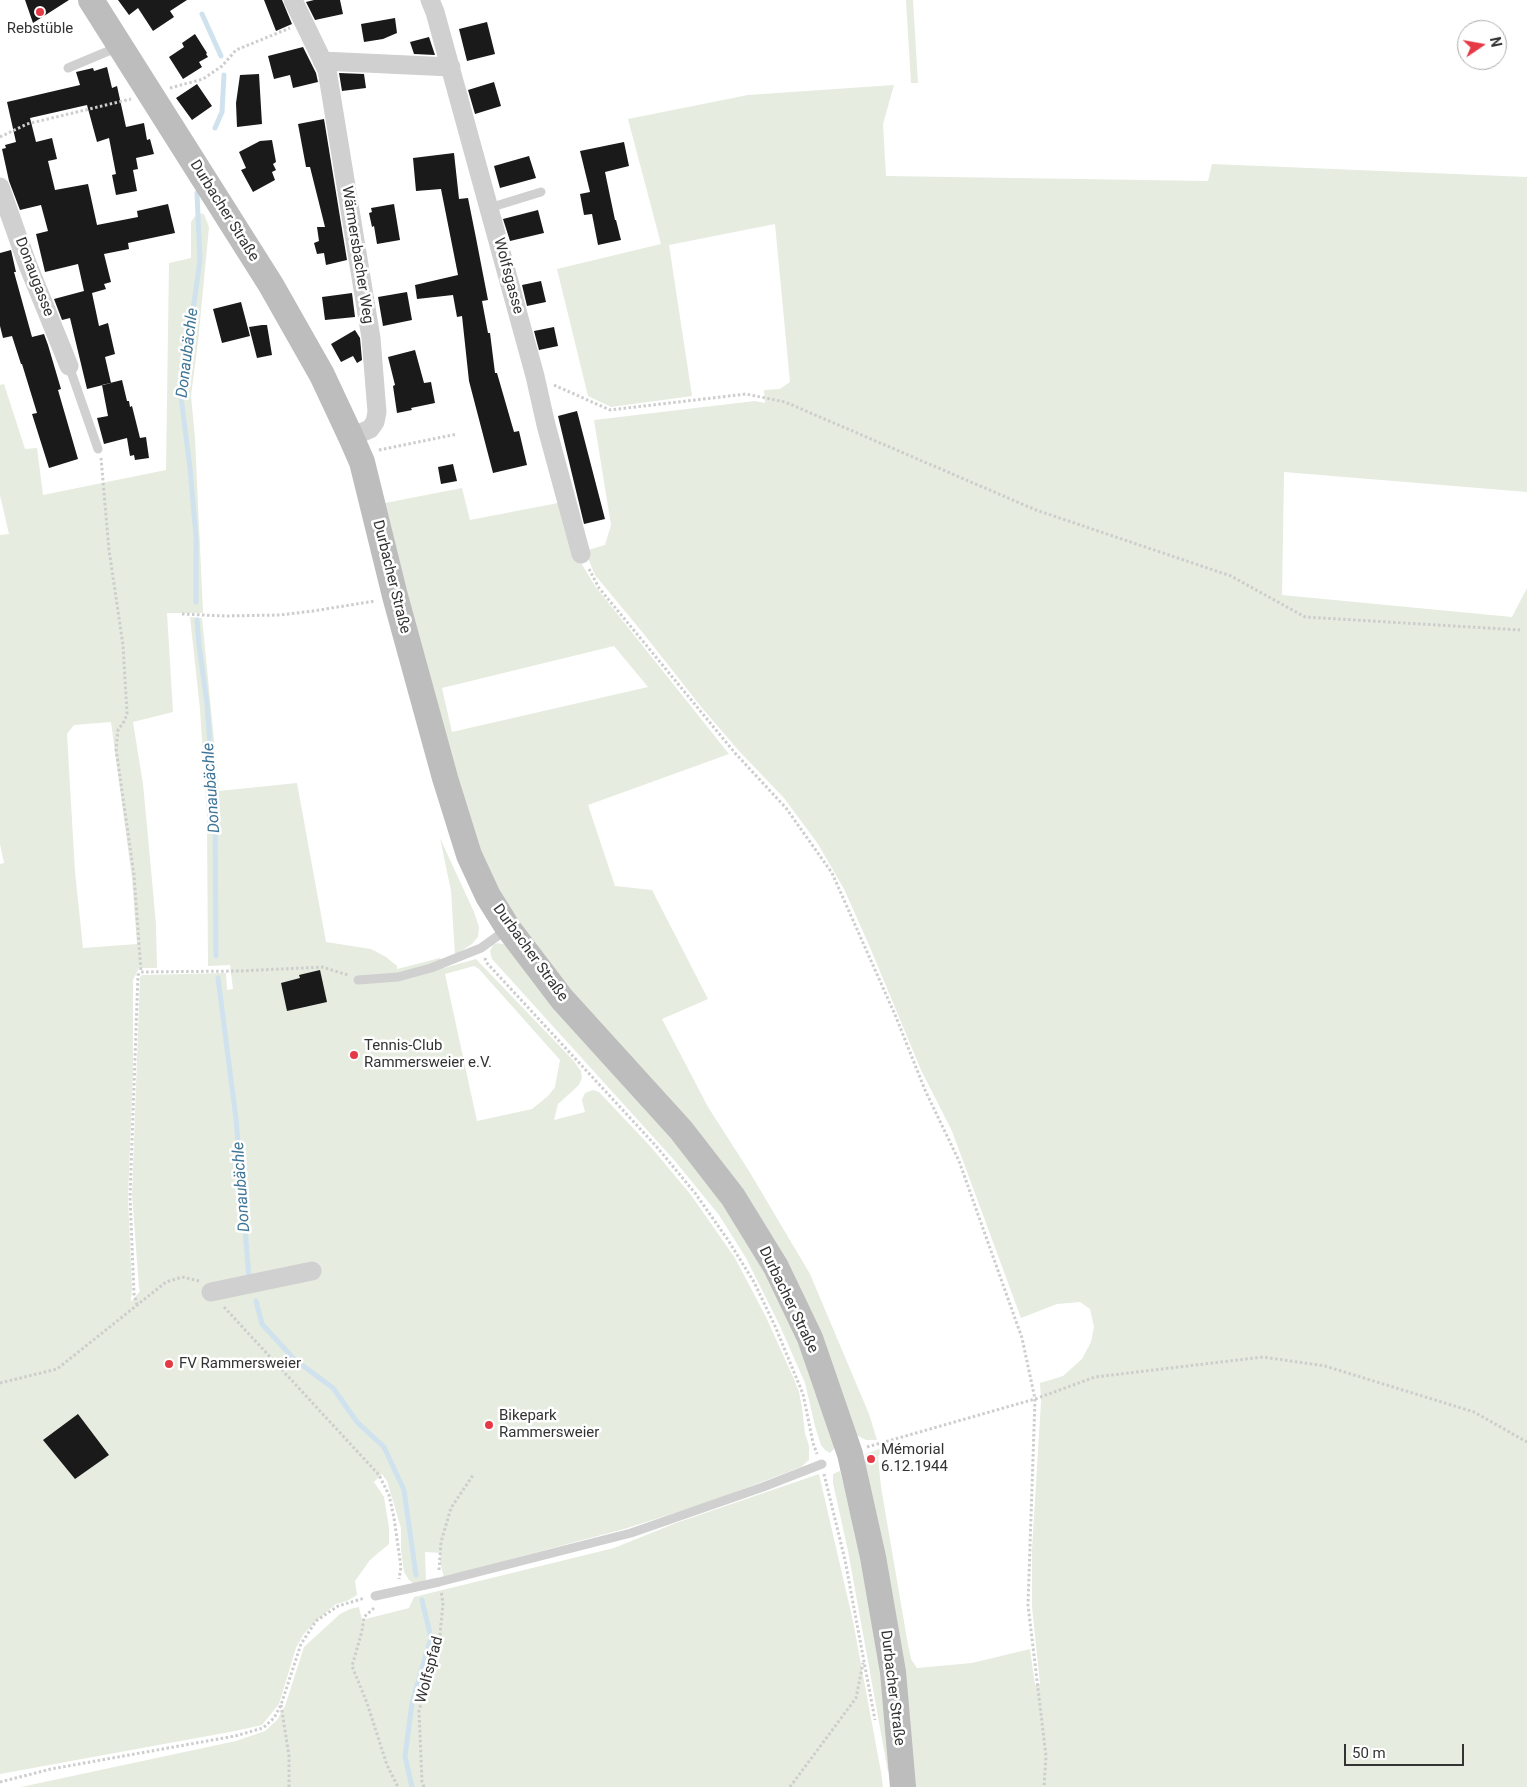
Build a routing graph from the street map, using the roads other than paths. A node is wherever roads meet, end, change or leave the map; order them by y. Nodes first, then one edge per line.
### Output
1 (91, 0) edge
2 (293, 0) edge
3 (430, 0) edge
4 (120, 46) junction
5 (322, 61) junction
6 (450, 67) junction
7 (68, 68) dead end
8 (0, 187) edge
9 (541, 192) dead end
10 (489, 208) junction
11 (68, 366) joint
12 (351, 437) junction
13 (98, 449) road end
14 (581, 554) road end
15 (508, 928) junction
16 (358, 980) road end
17 (312, 1271) dead end
18 (210, 1292) road end
19 (822, 1464) road end
20 (375, 1596) road end
21 (903, 1787) edge

1 - 4 street, Durbacher Straße
2 - 5 street, Wärmersbacher Weg
3 - 6 street, Wolfsgasse
4 - 7 lane
4 - 12 street, Durbacher Straße
5 - 6 street
5 - 12 street, Wärmersbacher Weg
6 - 10 street, Wolfsgasse
8 - 11 street, Donaugasse
9 - 10 lane
10 - 14 street, Wolfsgasse
11 - 13 lane
12 - 15 street, Durbacher Straße
15 - 16 lane
15 - 21 street, Durbacher Straße
17 - 18 street
19 - 20 lane

